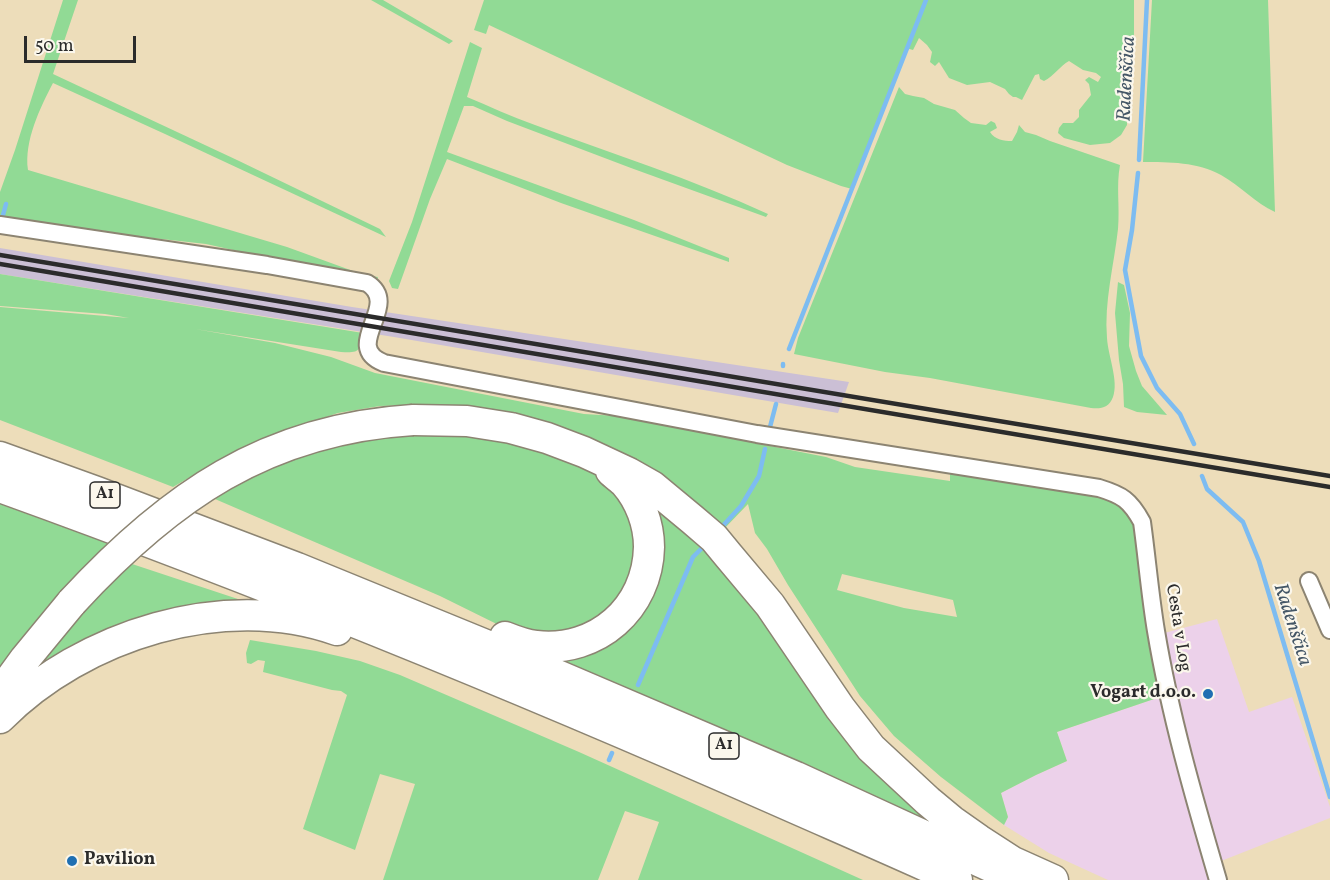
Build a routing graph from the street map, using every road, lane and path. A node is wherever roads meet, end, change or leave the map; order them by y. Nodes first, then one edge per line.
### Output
1 (0, 225) edge
2 (584, 452) junction
3 (0, 457) edge
4 (0, 487) edge
5 (1309, 581) dead end
6 (426, 620) junction
7 (1330, 630) edge
8 (432, 652) junction
9 (0, 693) edge
10 (0, 718) edge
11 (957, 880) edge
12 (1020, 880) edge
13 (1053, 880) edge
14 (1218, 880) edge

1 - 14 street, Cesta v Log
2 - 6 highway
2 - 9 highway, bridge
2 - 13 highway
3 - 6 highway, A1
4 - 8 highway, A1
5 - 7 street
6 - 12 highway, A1
8 - 10 highway
8 - 11 highway, A1

